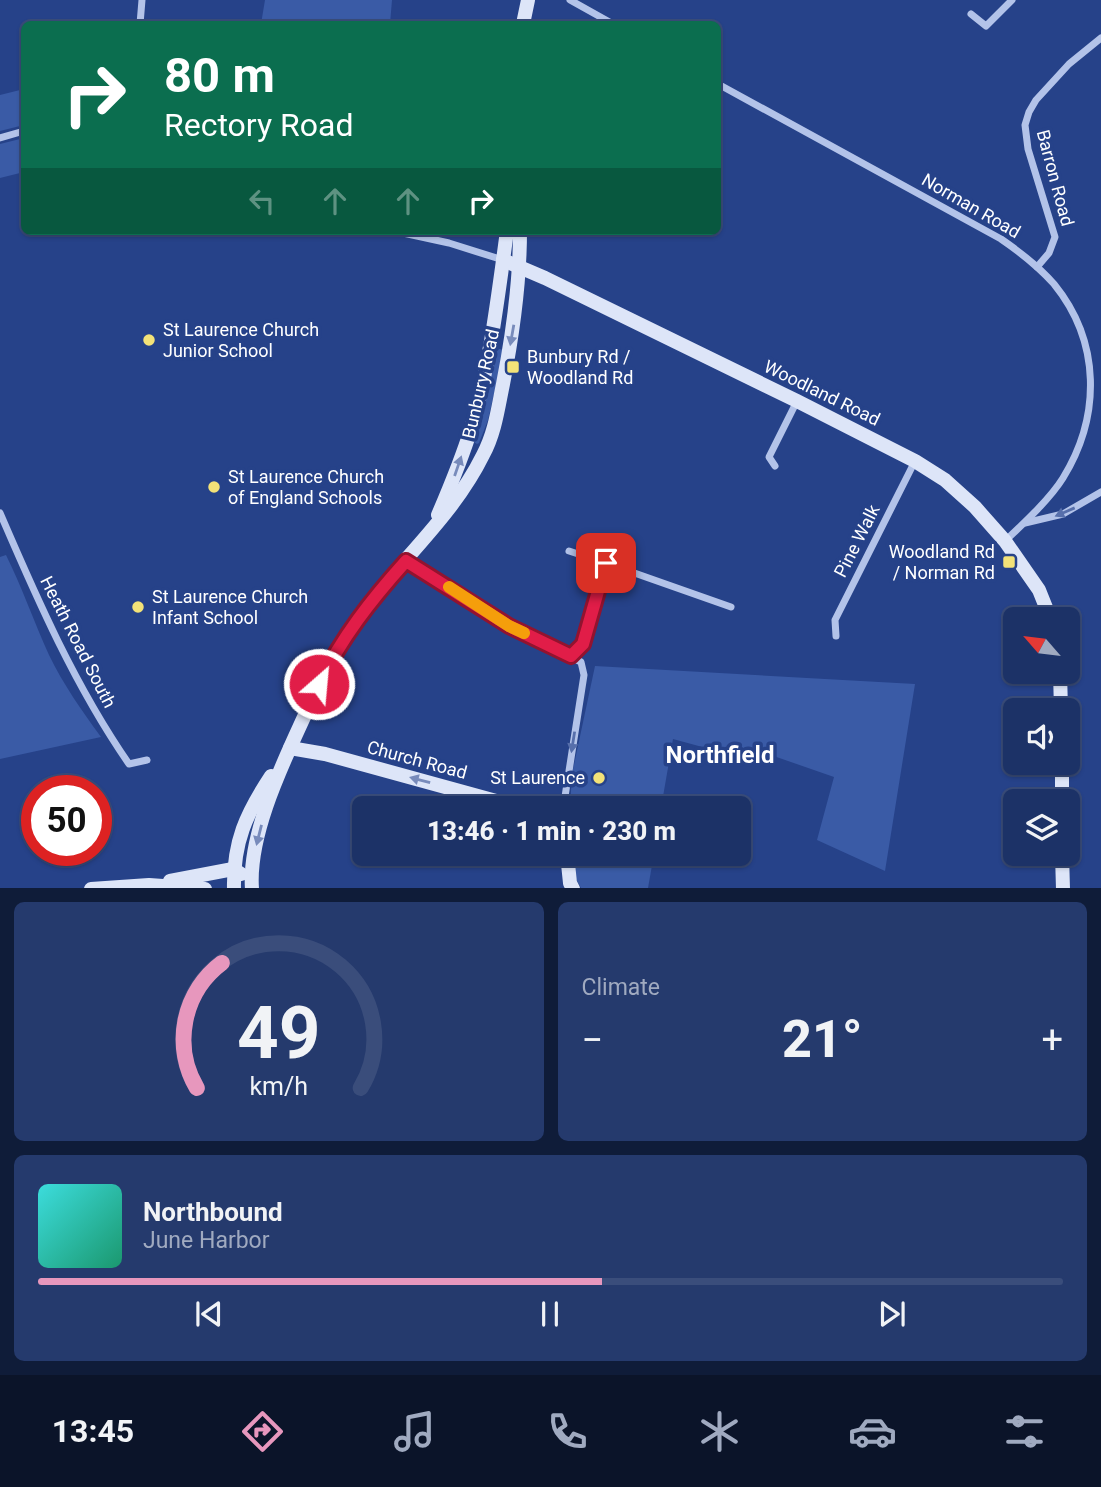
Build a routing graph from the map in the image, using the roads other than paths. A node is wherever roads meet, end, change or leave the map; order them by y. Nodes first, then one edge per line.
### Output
1 (142, 0) edge
2 (528, 0) edge
3 (570, 0) edge
4 (1012, 0) edge
5 (971, 14) dead end
6 (140, 21) edge
7 (524, 21) edge
8 (608, 21) edge
9 (1101, 38) edge
10 (721, 86) edge
11 (21, 132) edge
12 (0, 138) edge
13 (412, 235) edge
14 (506, 235) edge
15 (520, 235) edge
16 (503, 260) junction
17 (520, 267) junction
18 (1037, 267) junction
19 (797, 401) junction
20 (760, 457) dead end
21 (769, 457) junction
22 (915, 461) junction
23 (775, 466) dead end
24 (1101, 492) edge
25 (0, 513) edge
26 (1025, 523) junction
27 (431, 529) junction
28 (1005, 541) junction
29 (569, 551) dead end
30 (406, 561) junction
31 (606, 563) junction
32 (731, 607) dead end
33 (1046, 607) edge
34 (835, 636) dead end
35 (571, 656) junction
36 (290, 748) junction
37 (146, 760) dead end
38 (478, 796) edge
39 (565, 796) edge
40 (568, 866) edge
41 (1062, 866) edge
42 (233, 869) junction
43 (149, 885) junction
44 (244, 887) edge
45 (91, 888) edge
46 (205, 888) edge
47 (573, 888) edge
48 (1063, 888) edge

1 - 6 street
2 - 7 main road
3 - 8 street
4 - 5 street
9 - 18 street, Barron Road
10 - 18 street, Norman Road
11 - 12 street
13 - 16 street
14 - 16 main road, Bunbury Road
15 - 17 main road, Bunbury Road
16 - 17 main road, Woodland Road
27 -> 16 main road, Bunbury Road
17 - 19 main road, Woodland Road
17 -> 27 main road, Bunbury Road
18 - 26 street, Norman Road
19 - 21 street
19 - 22 main road, Woodland Road
20 - 21 street
21 - 23 street
22 - 28 main road, Woodland Road
22 - 34 street, Pine Walk
24 -> 26 street
25 - 37 street, Heath Road South
26 - 28 street, Norman Road
27 - 30 main road, Bunbury Road
28 - 33 main road, Woodland Road
29 - 31 street
30 - 35 street
30 - 36 main road, Bunbury Road
31 - 32 street
31 - 35 street
35 -> 39 street
38 -> 36 main road, Church Road
36 - 42 main road
36 -> 44 main road
40 - 47 main road
41 - 48 main road
42 - 43 main road
42 - 44 main road
43 - 45 main road
43 - 46 main road

